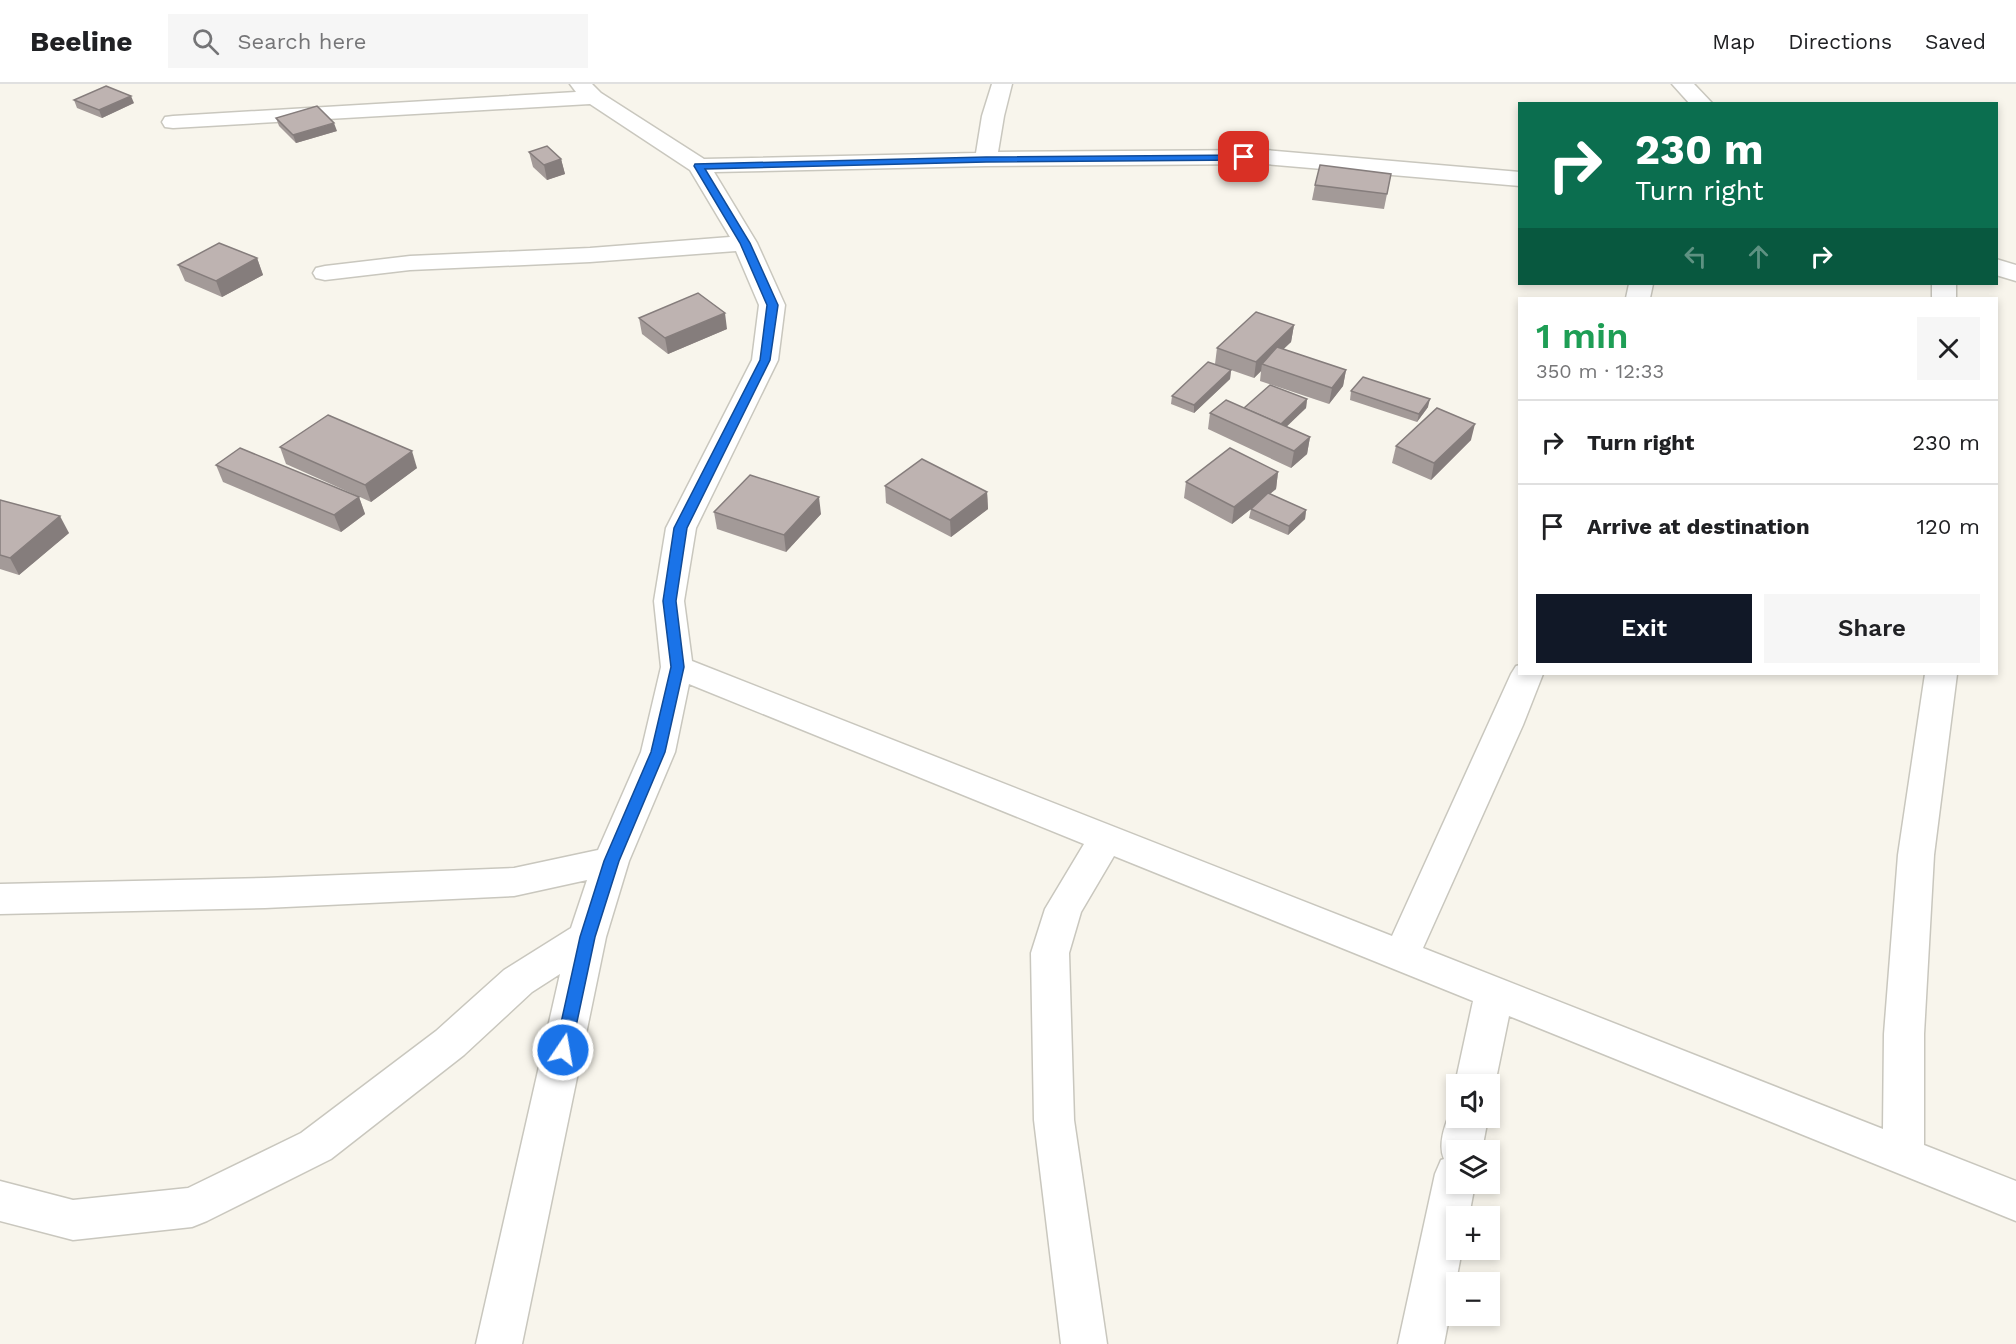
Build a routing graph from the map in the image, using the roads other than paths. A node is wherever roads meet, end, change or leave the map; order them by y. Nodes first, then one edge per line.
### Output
1 (1002, 84) edge
2 (1682, 84) edge
3 (587, 90) edge
4 (1701, 102) edge
5 (173, 123) dead end
6 (986, 159) junction
7 (699, 166) junction
8 (1518, 179) edge
9 (745, 243) junction
10 (1998, 267) edge
11 (325, 273) dead end
12 (2016, 274) edge
13 (677, 667) junction
14 (1527, 675) edge
15 (1941, 675) edge
16 (1106, 838) junction
17 (611, 861) junction
18 (0, 899) edge
19 (587, 937) junction
20 (1401, 956) junction
21 (1494, 993) junction
22 (1477, 1074) edge
23 (1903, 1156) junction
24 (1452, 1194) edge
25 (0, 1201) edge
26 (2016, 1201) edge
27 (499, 1344) edge
28 (1084, 1344) edge
29 (1421, 1344) edge

1 - 6 street
2 - 4 street
3 - 5 street
3 - 7 street
6 - 7 street
6 - 8 street
7 - 9 street
9 - 11 street
9 - 13 street
10 - 12 street
13 - 16 street
13 - 17 street
14 - 20 street
15 - 23 street
16 - 20 street
16 - 28 street
17 - 18 street
17 - 19 street
19 - 25 street
19 - 27 street
20 - 21 street
21 - 22 street
21 - 23 street
23 - 26 street
24 - 29 street

